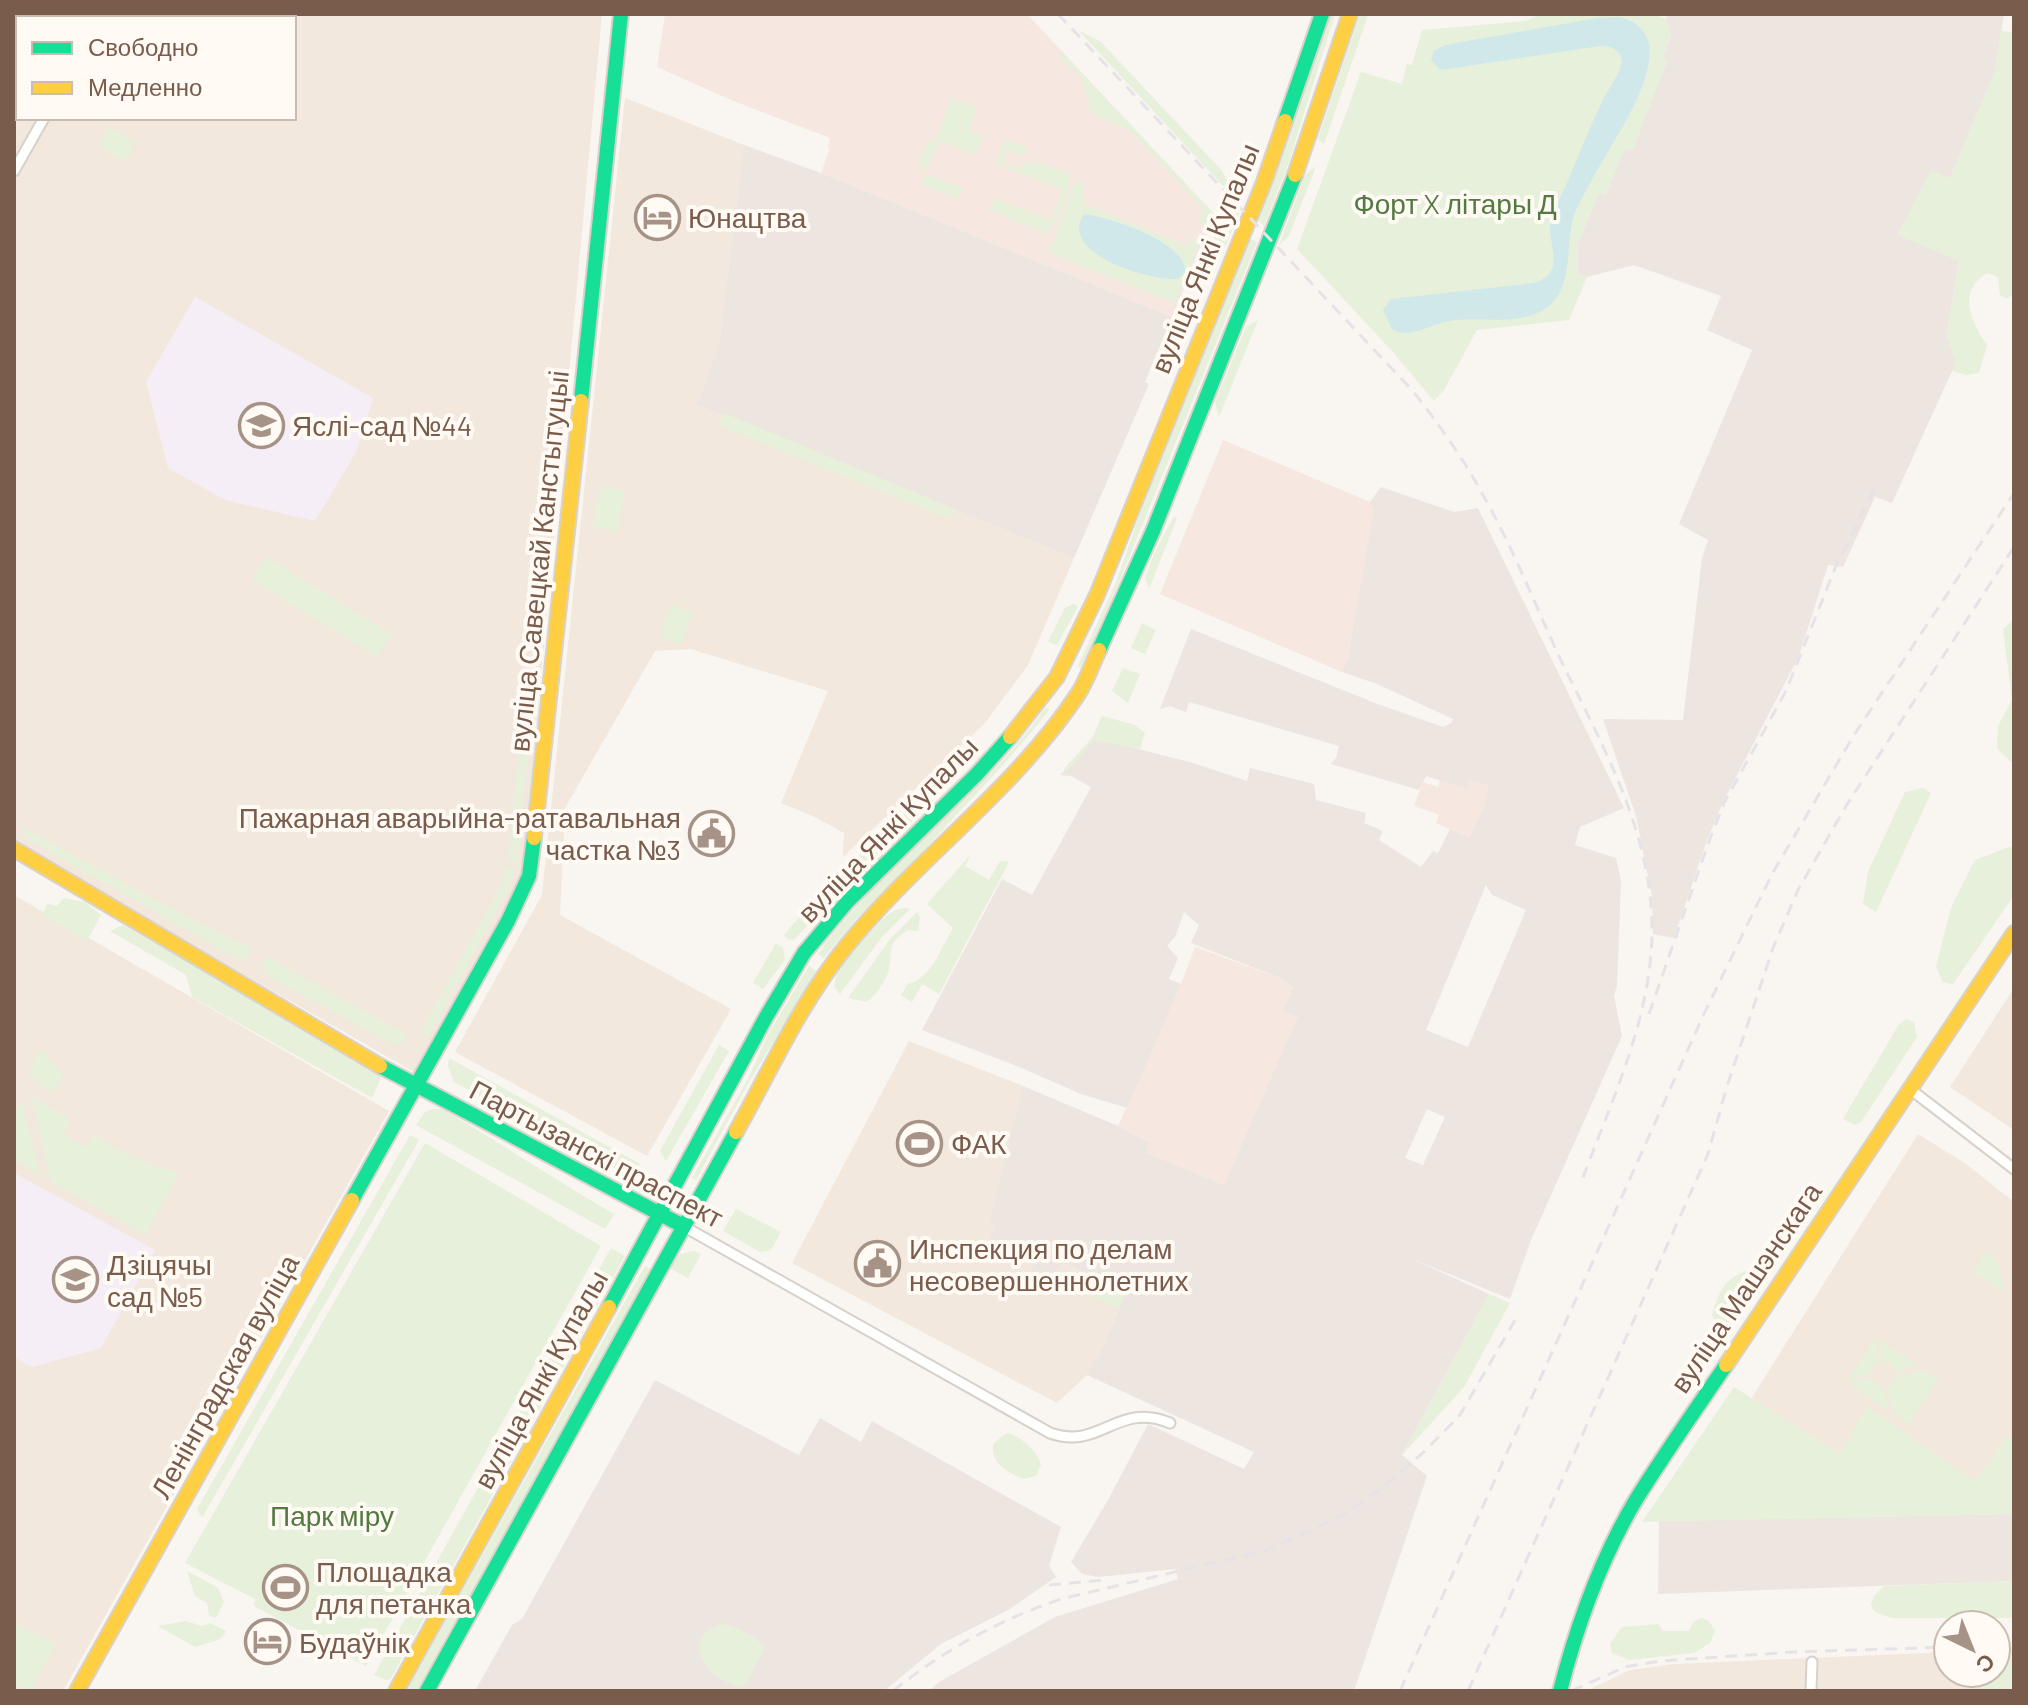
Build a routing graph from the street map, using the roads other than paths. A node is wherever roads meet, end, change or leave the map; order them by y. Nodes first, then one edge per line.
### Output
1 (621, 14) edge
2 (1322, 14) edge
3 (1350, 14) edge
4 (43, 120) edge
5 (14, 171) edge
6 (1057, 677) junction
7 (1080, 691) junction
8 (14, 849) edge
9 (2014, 933) edge
10 (414, 1086) junction
11 (1910, 1089) junction
12 (2014, 1169) edge
13 (659, 1213) junction
14 (683, 1226) junction
15 (1170, 1423) dead end
16 (1812, 1662) dead end
17 (77, 1691) edge
18 (396, 1691) edge
19 (427, 1691) edge
20 (1560, 1691) edge
21 (1811, 1691) edge

1 - 10 main road, вуліца Савецкай Канстытуцыі
2 - 6 main road, вуліца Янкі Купалы
3 - 7 main road, вуліца Янкі Купалы
4 - 5 street
6 - 7 main road
6 - 13 main road, вуліца Янкі Купалы
7 - 14 main road, вуліца Янкі Купалы
8 - 10 main road, Партызанскі праспект
9 - 11 main road, вуліца Машэнскага
10 - 13 main road, Партызанскі праспект
10 - 17 main road, Ленінградская вуліца
11 - 12 street
11 - 20 main road, вуліца Машэнскага
13 - 14 main road, Партызанскі праспект
13 - 18 main road, вуліца Янкі Купалы
14 - 15 street, Партызанскі праспект
14 - 19 main road, вуліца Янкі Купалы
16 - 21 street

